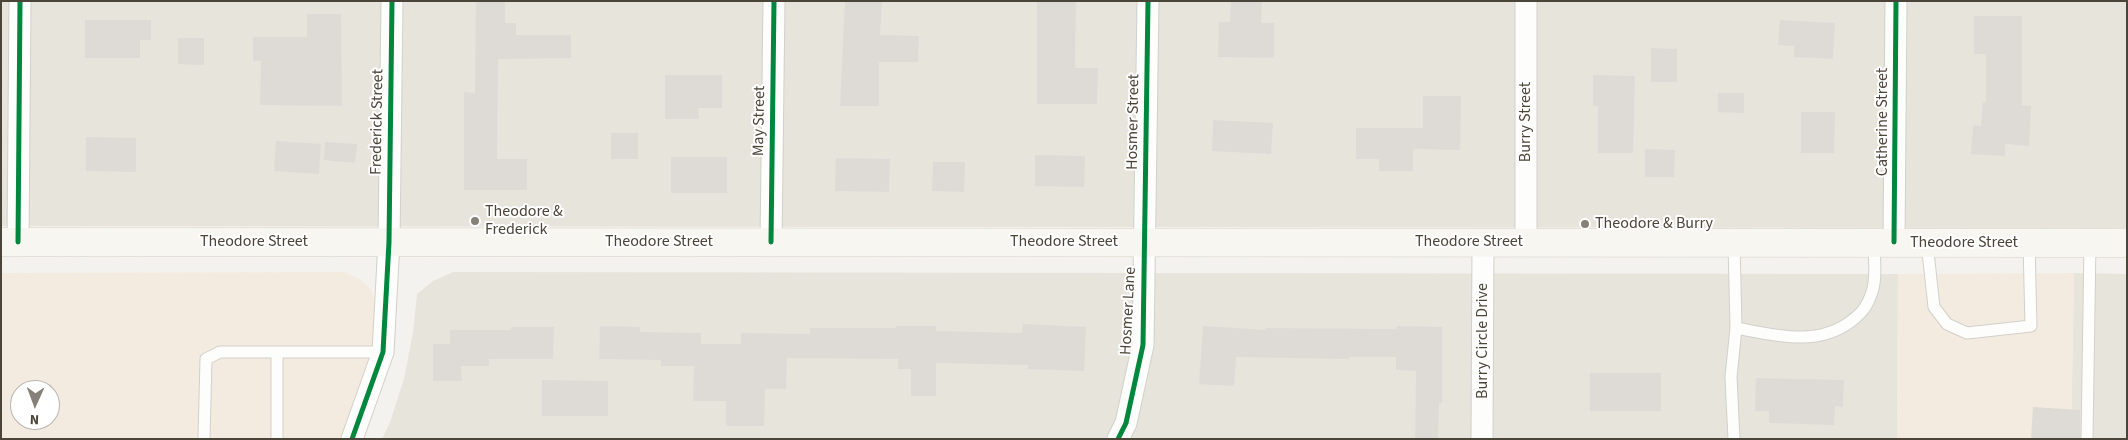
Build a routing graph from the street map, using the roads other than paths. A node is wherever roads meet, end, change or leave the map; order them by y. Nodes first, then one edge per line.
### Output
1 (20, 1) edge
2 (392, 1) edge
3 (774, 1) edge
4 (1148, 1) edge
5 (1526, 1) edge
6 (1896, 1) edge
7 (10, 242) edge
8 (389, 242) junction
9 (770, 242) junction
10 (1145, 242) junction
11 (1483, 242) junction
12 (1526, 242) junction
13 (1884, 242) junction
14 (2029, 242) junction
15 (1734, 243) junction
16 (1927, 243) junction
17 (2090, 243) junction
18 (2127, 243) edge
19 (1736, 328) junction
20 (277, 352) junction
21 (383, 352) junction
22 (204, 439) edge
23 (277, 439) edge
24 (352, 439) edge
25 (1118, 439) edge
26 (1482, 439) edge
27 (1734, 439) edge
28 (2087, 439) edge

1 - 7 street
2 - 8 street, Frederick Street
3 - 9 street, May Street
4 - 10 street, Hosmer Street
5 - 12 street, Burry Street
6 - 13 street, Catherine Street
7 - 8 main road, Theodore Street
8 - 9 main road, Theodore Street
8 - 21 street, Frederick Street
9 - 10 main road, Theodore Street
10 - 11 main road, Theodore Street
10 - 25 street, Hosmer Lane
11 - 12 main road, Theodore Street
11 - 26 street, Burry Circle Drive
12 - 15 main road, Theodore Street
13 - 15 main road, Theodore Street
13 - 16 main road, Theodore Street
13 - 19 lane
14 - 16 main road, Theodore Street
14 - 16 lane
14 - 17 main road, Theodore Street
15 - 19 lane
17 - 18 main road, Theodore Street
17 - 28 lane
19 - 27 lane
20 - 21 lane
20 - 22 lane
20 - 23 lane
21 - 24 street, Frederick Street

